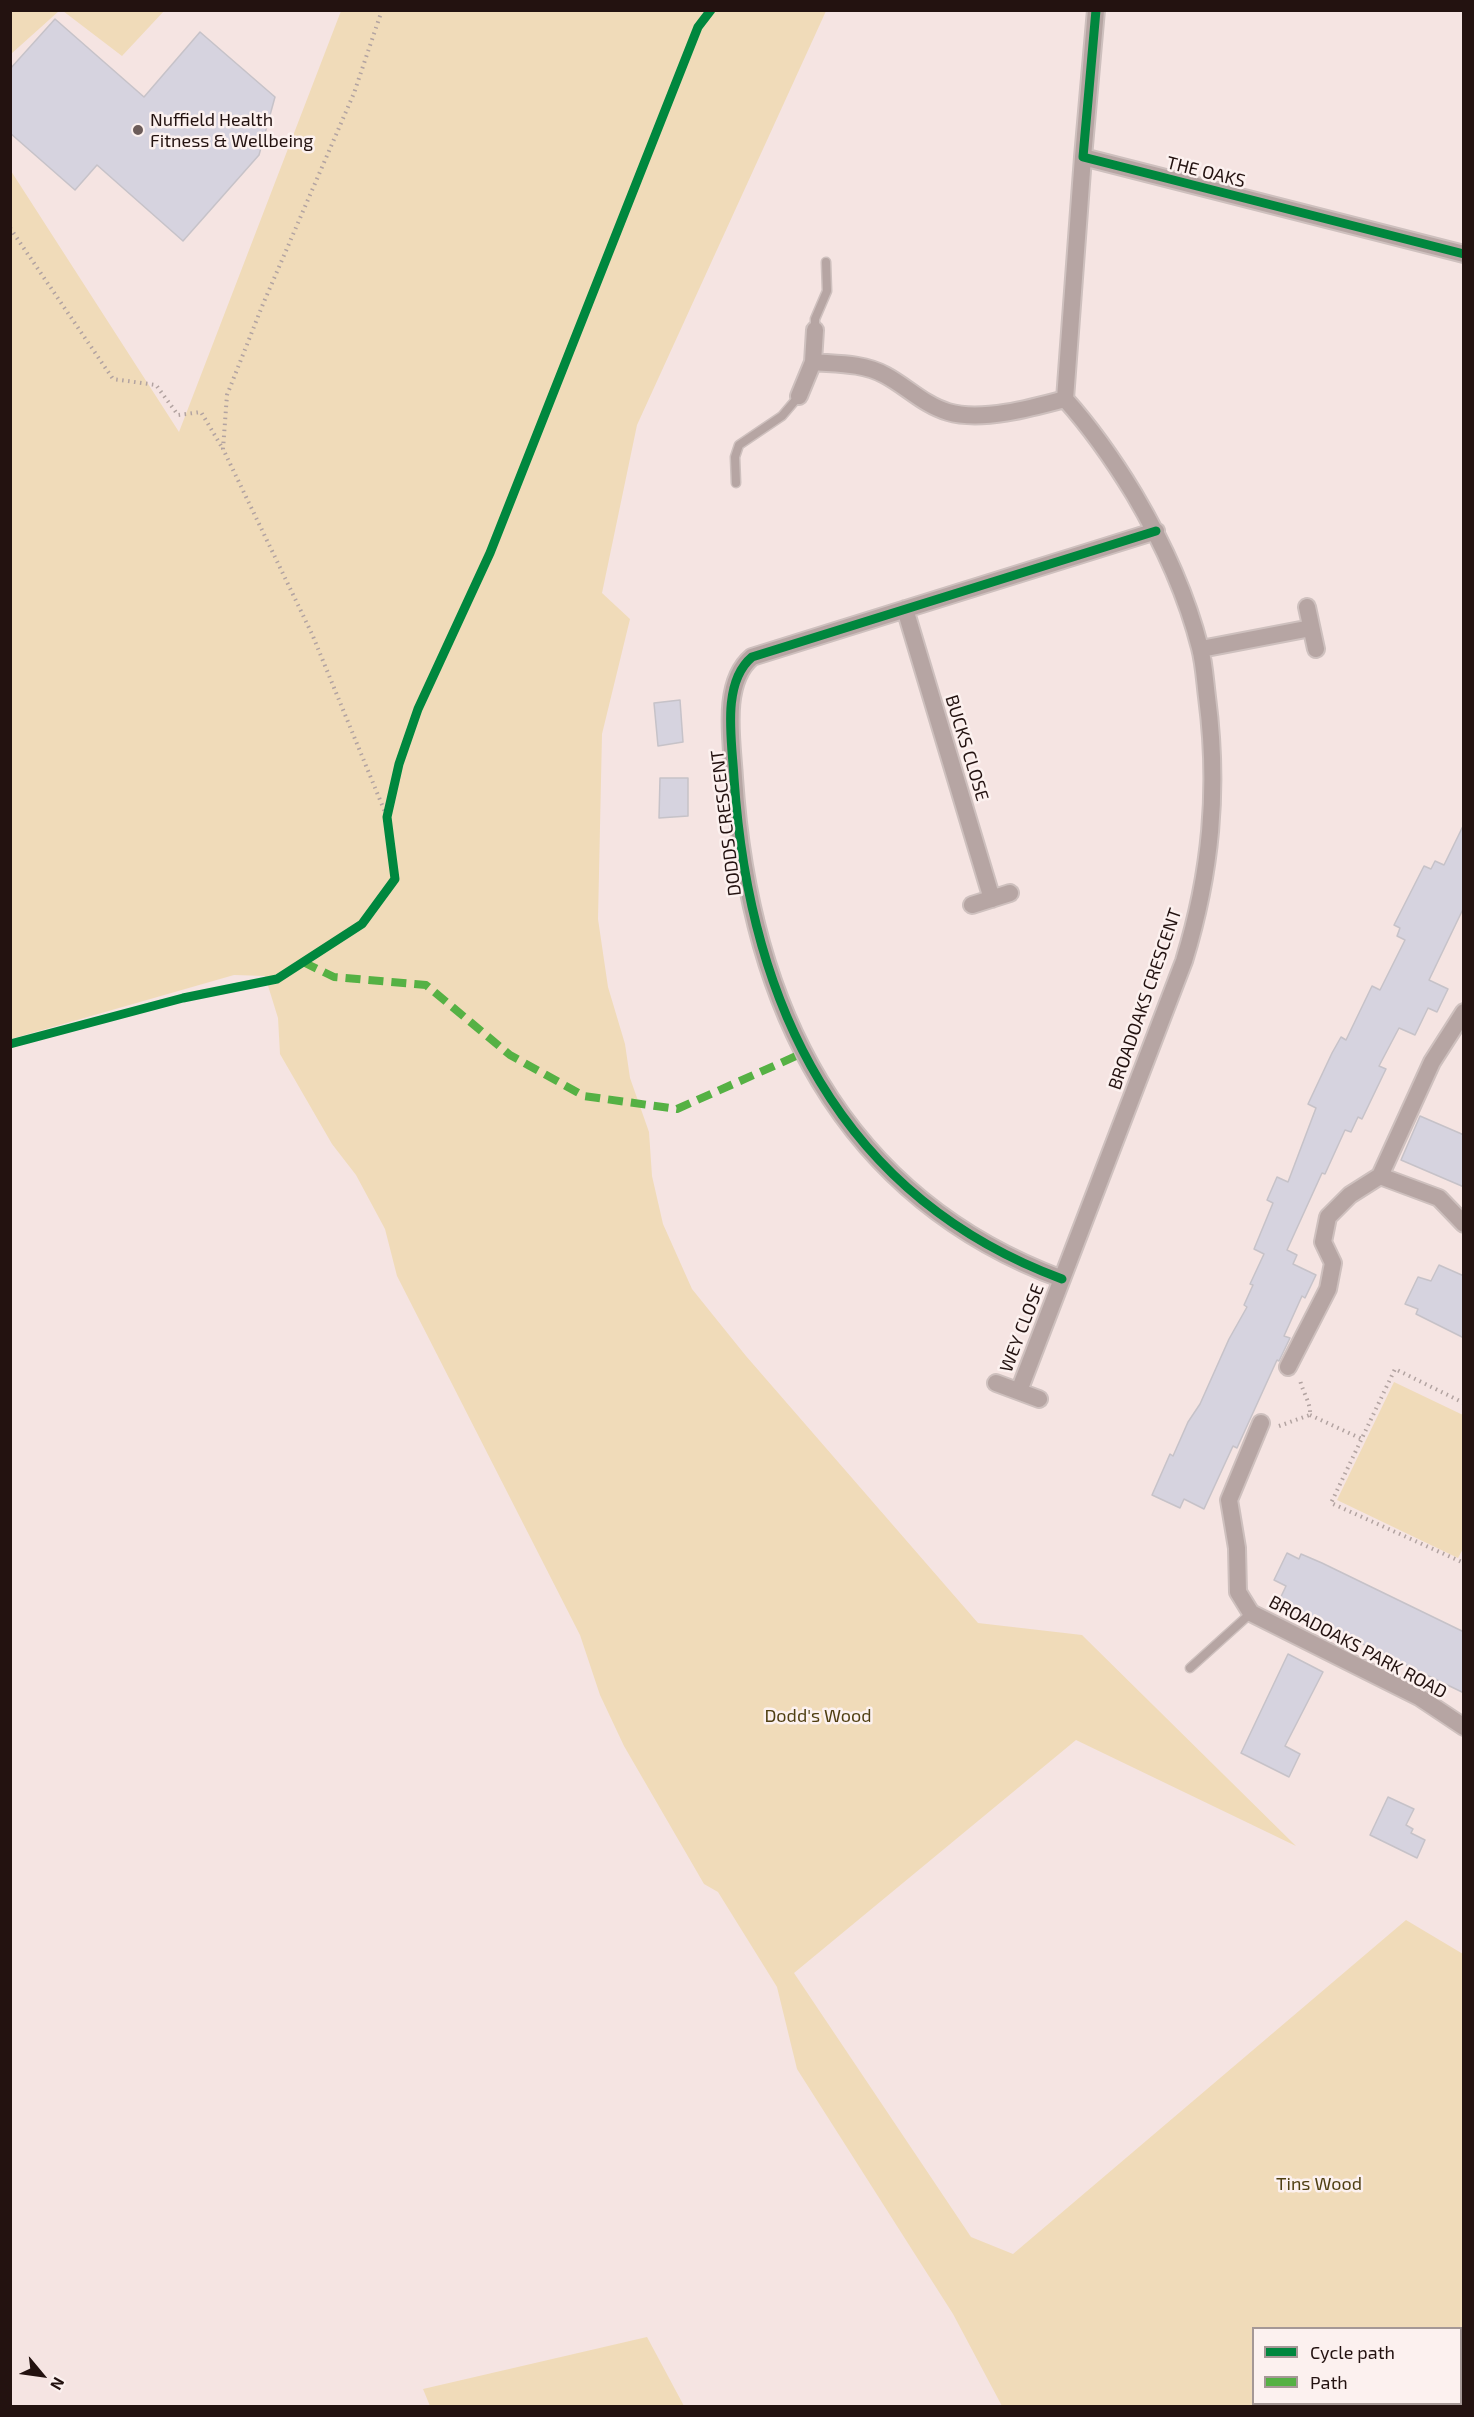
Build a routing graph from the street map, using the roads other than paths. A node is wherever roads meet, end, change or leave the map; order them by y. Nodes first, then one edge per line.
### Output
1 (1096, 10) edge
2 (1083, 157) junction
3 (1464, 254) edge
4 (826, 261) dead end
5 (815, 330) joint
6 (813, 362) junction
7 (799, 396) joint
8 (1065, 399) junction
9 (735, 483) dead end
10 (1156, 531) junction
11 (1307, 608) dead end
12 (905, 609) junction
13 (1311, 628) junction
14 (1201, 649) junction
15 (1316, 649) dead end
16 (1010, 893) dead end
17 (992, 898) junction
18 (972, 905) dead end
19 (1464, 1012) edge
20 (1380, 1176) junction
21 (1464, 1224) edge
22 (1062, 1280) junction
23 (1291, 1362) road end
24 (996, 1383) dead end
25 (1019, 1391) junction
26 (1039, 1399) dead end
27 (1261, 1424) dead end
28 (1251, 1613) junction
29 (1191, 1668) dead end
30 (1464, 1727) edge

1 - 2 street
2 - 3 street, THE OAKS
2 - 8 street
4 - 5 lane
5 - 6 street
6 - 7 street
6 - 8 street
7 - 9 lane
8 - 10 street, BROADOAKS CRESCENT
10 - 12 street, DODDS CRESCENT
10 - 14 street, BROADOAKS CRESCENT
11 - 13 street
12 - 17 street, BUCKS CLOSE
12 - 22 street, DODDS CRESCENT
13 - 14 street
13 - 15 street
14 - 22 street, BROADOAKS CRESCENT
16 - 17 street
17 - 18 street
19 - 20 street
20 - 21 street
20 - 23 street
22 - 25 street, WEY CLOSE
24 - 25 street, WEY CLOSE
25 - 26 street, WEY CLOSE
27 - 28 street, BROADOAKS PARK ROAD
28 - 29 lane
28 - 30 street, BROADOAKS PARK ROAD

